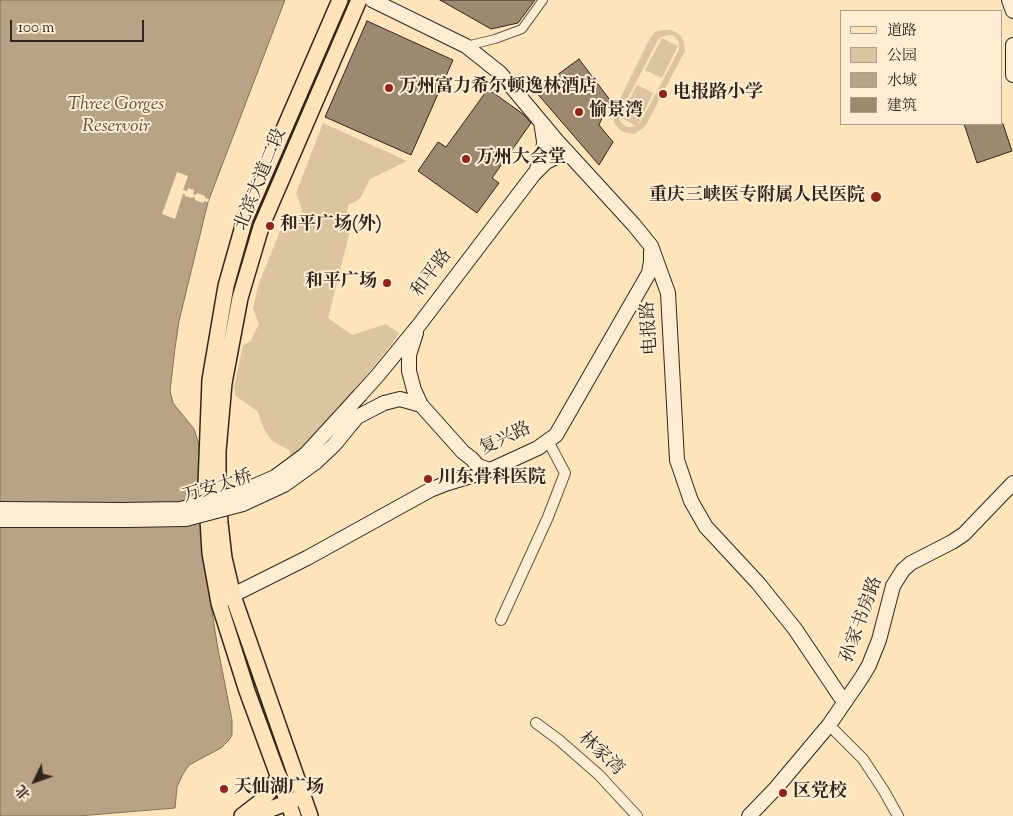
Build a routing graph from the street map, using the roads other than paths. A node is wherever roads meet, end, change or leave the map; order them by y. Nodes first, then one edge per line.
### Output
1 (340, 0) edge
2 (359, 0) edge
3 (372, 0) edge
4 (543, 0) edge
5 (1009, 0) edge
6 (1013, 11) edge
7 (1013, 45) edge
8 (466, 46) junction
9 (1013, 75) edge
10 (540, 121) junction
11 (570, 156) junction
12 (534, 174) junction
13 (651, 246) junction
14 (667, 290) junction
15 (640, 291) junction
16 (418, 325) junction
17 (217, 382) junction
18 (360, 395) joint
19 (421, 405) junction
20 (548, 441) junction
21 (462, 452) junction
22 (490, 470) junction
23 (1013, 483) edge
24 (445, 484) junction
25 (0, 509) edge
26 (0, 520) edge
27 (233, 596) junction
28 (219, 603) junction
29 (501, 620) dead end
30 (844, 702) junction
31 (536, 723) dead end
32 (829, 725) junction
33 (279, 776) junction
34 (306, 807) edge
35 (289, 812) edge
36 (242, 816) edge
37 (252, 816) edge
38 (637, 816) edge
39 (749, 816) edge
40 (898, 816) edge

1 - 17 main road, 北滨大道二段
2 - 17 main road, 北滨大道二段
3 - 8 main road, 电报路
4 - 8 street
5 - 6 main road
7 - 9 main road
8 - 10 main road, 电报路
10 - 11 main road, 电报路
10 - 12 main road, 和平路
11 - 12 main road, 和平路
11 - 13 main road, 电报路
12 - 16 main road, 和平路
13 - 14 main road, 电报路
13 - 15 main road, 复兴路
14 - 15 main road
14 - 30 main road, 电报路
15 - 20 main road, 复兴路
16 - 18 main road, 和平路
16 - 19 main road
17 - 27 main road, bridge
17 - 28 main road, bridge
18 - 25 main road, 万安大桥, bridge
19 - 21 main road
19 - 26 main road, 万安大桥, bridge
20 - 22 main road, 复兴路
20 - 29 street
21 - 22 main road
21 - 24 main road
22 - 24 main road, 复兴路
23 - 30 main road, 孙家书房路
24 - 27 main road, 复兴路
27 - 28 main road, 复兴路
27 - 34 main road
28 - 33 main road
30 - 32 main road, 孙家书房路
31 - 38 street, 林家湾
32 - 39 main road, 孙家书房路
32 - 40 street
33 - 35 main road
33 - 36 main road
34 - 35 main road
35 - 37 main road

